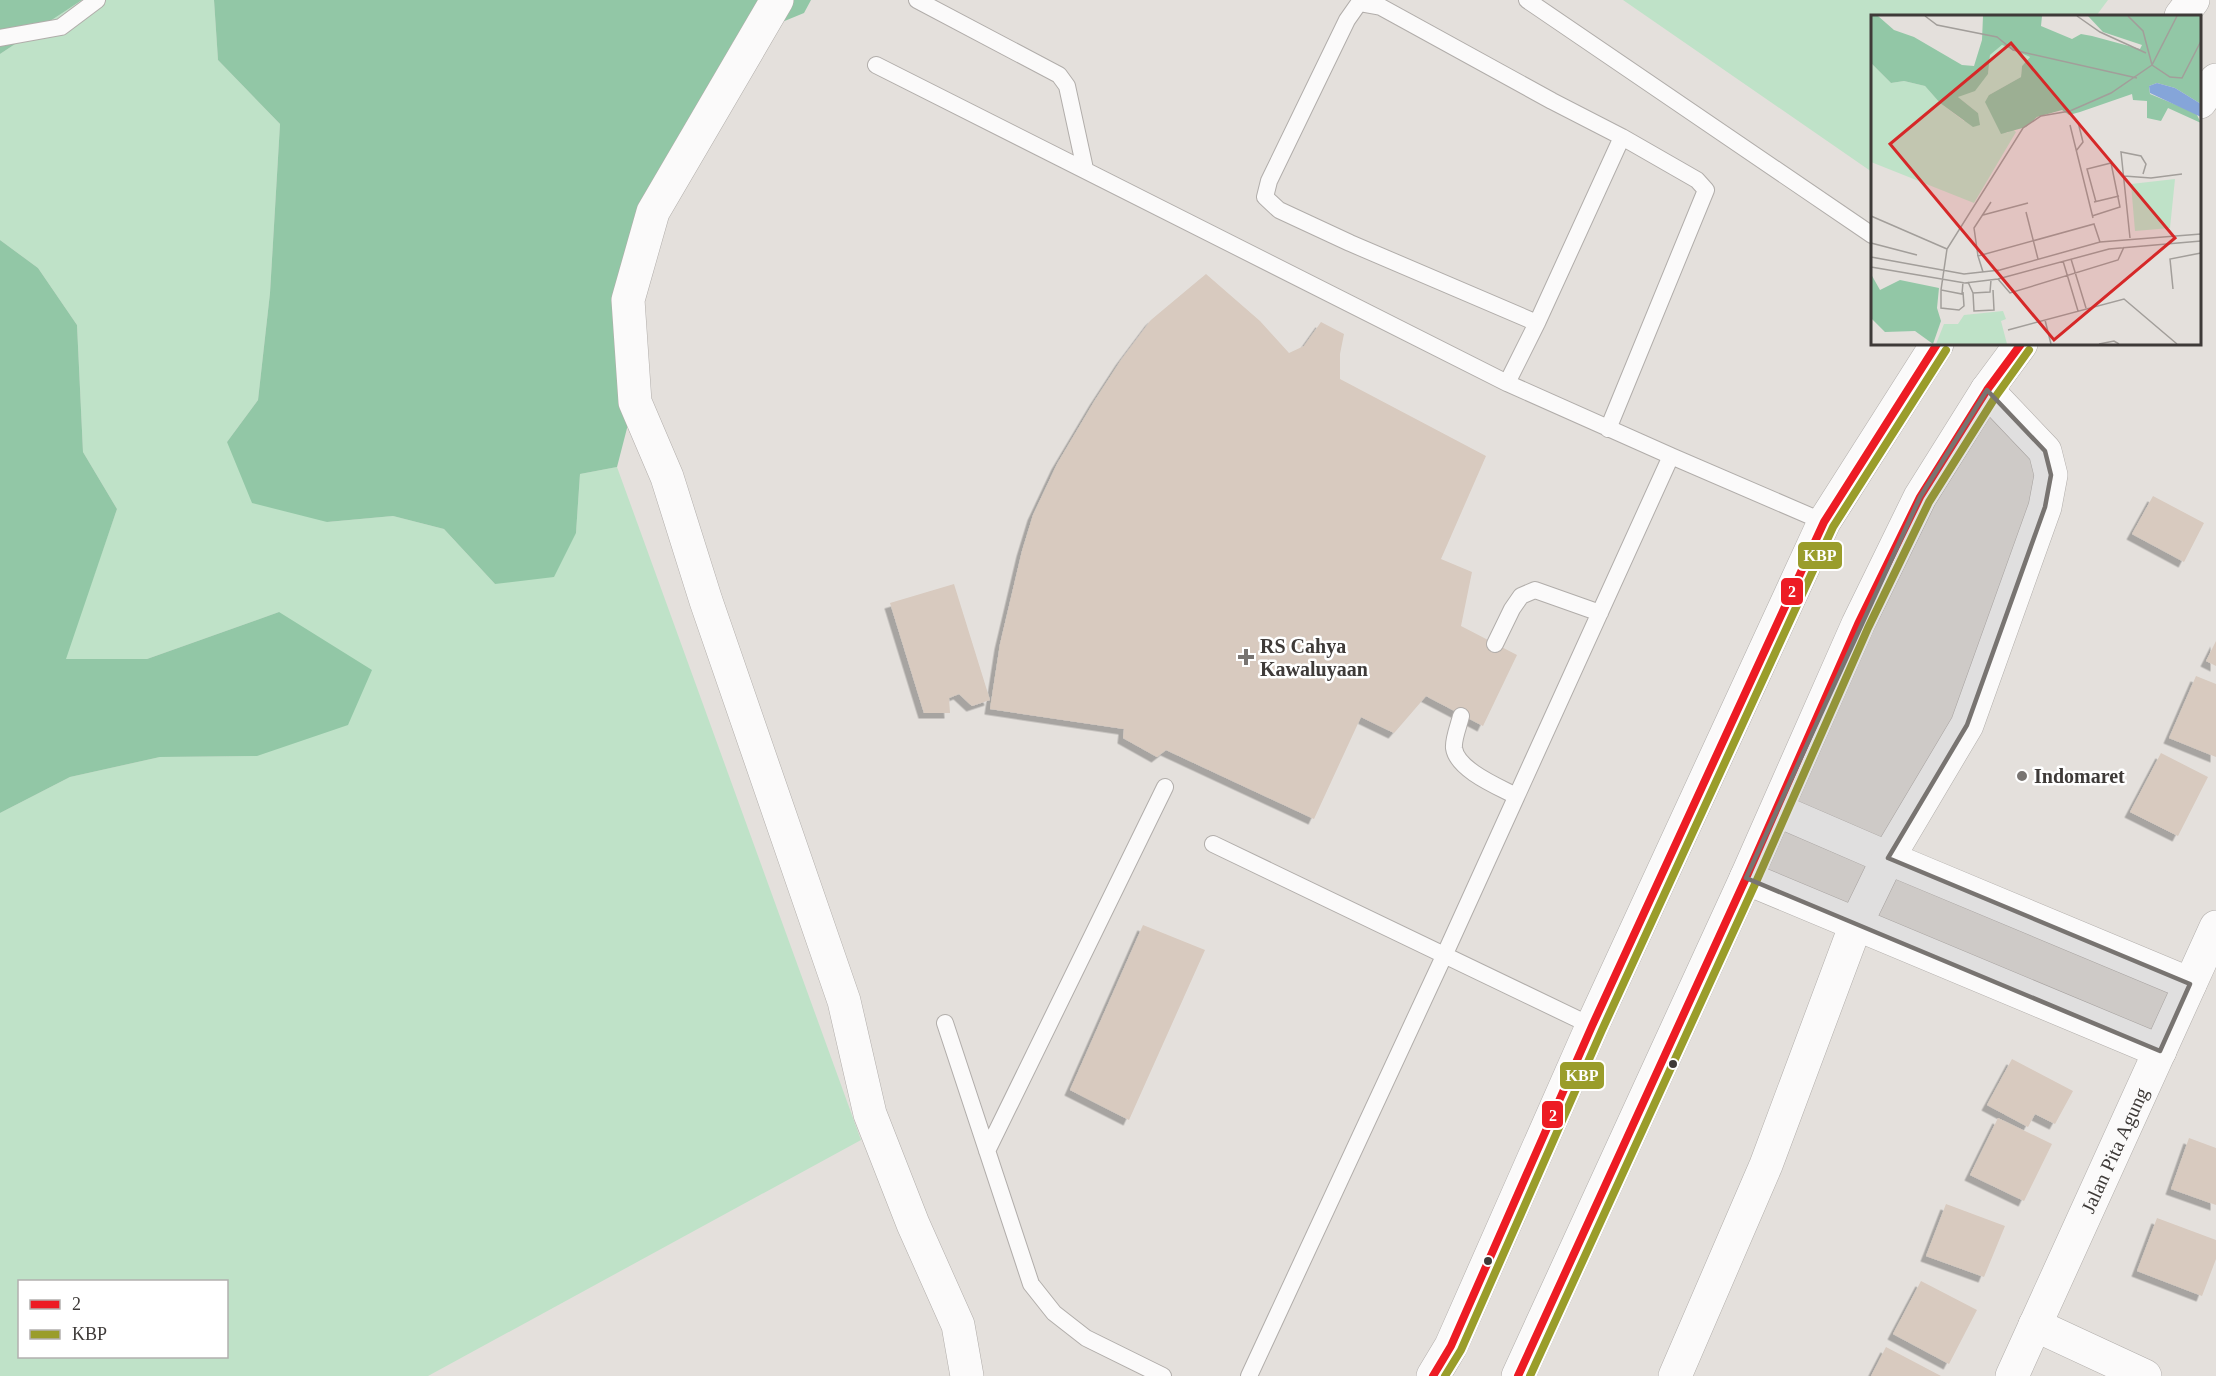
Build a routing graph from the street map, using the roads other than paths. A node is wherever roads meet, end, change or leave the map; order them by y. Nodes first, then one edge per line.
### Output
1 (97, 0) edge
2 (777, 0) edge
3 (917, 0) edge
4 (1527, 0) edge
5 (2193, 0) edge
6 (2182, 15) edge
7 (0, 38) edge
8 (876, 65) dead end
9 (2216, 80) edge
10 (2201, 99) edge
11 (1622, 137) junction
12 (1085, 169) junction
13 (1871, 234) edge
14 (1537, 323) junction
15 (1936, 345) edge
16 (2020, 345) edge
17 (1508, 383) junction
18 (1987, 390) junction
19 (1608, 429) junction
20 (1671, 456) junction
21 (1824, 522) junction
22 (1600, 613) junction
23 (1495, 644) dead end
24 (1461, 716) dead end
25 (1165, 787) dead end
26 (1516, 796) junction
27 (1777, 810) junction
28 (1213, 844) dead end
29 (1888, 858) junction
30 (1746, 878) junction
31 (1856, 924) junction
32 (2216, 927) edge
33 (1444, 956) junction
34 (2190, 984) junction
35 (945, 1023) dead end
36 (1592, 1026) junction
37 (2160, 1051) junction
38 (987, 1151) junction
39 (2035, 1325) junction
40 (967, 1376) edge
41 (1163, 1376) edge
42 (1249, 1376) edge
43 (1433, 1376) edge
44 (1518, 1376) edge
45 (1675, 1376) edge
46 (2012, 1376) edge
47 (2145, 1376) edge

1 - 7 lane
2 - 40 street
3 - 12 lane
4 - 13 lane
5 - 6 street
8 - 12 lane
9 - 10 street
11 - 14 lane
11 - 14 lane
11 - 19 lane
12 - 17 lane
14 - 17 lane
15 - 21 street
16 - 18 street
17 - 19 lane
18 - 27 street
18 - 29 street
19 - 20 lane
20 - 21 lane
20 - 22 lane
21 - 36 street
22 - 23 lane
22 - 26 lane
24 - 26 lane
25 - 38 lane
26 - 33 lane
27 - 29 street
27 - 30 street
28 - 33 lane
29 - 31 street
29 - 34 street
30 - 31 street
30 - 44 street
31 - 37 street
31 - 45 street
32 - 34 street, Jalan Pita Agung
33 - 36 lane
33 - 42 lane
34 - 37 street, Jalan Pita Agung
35 - 38 lane
36 - 43 street
37 - 39 street, Jalan Pita Agung
38 - 41 lane
39 - 46 street, Jalan Pita Agung
39 - 47 street

